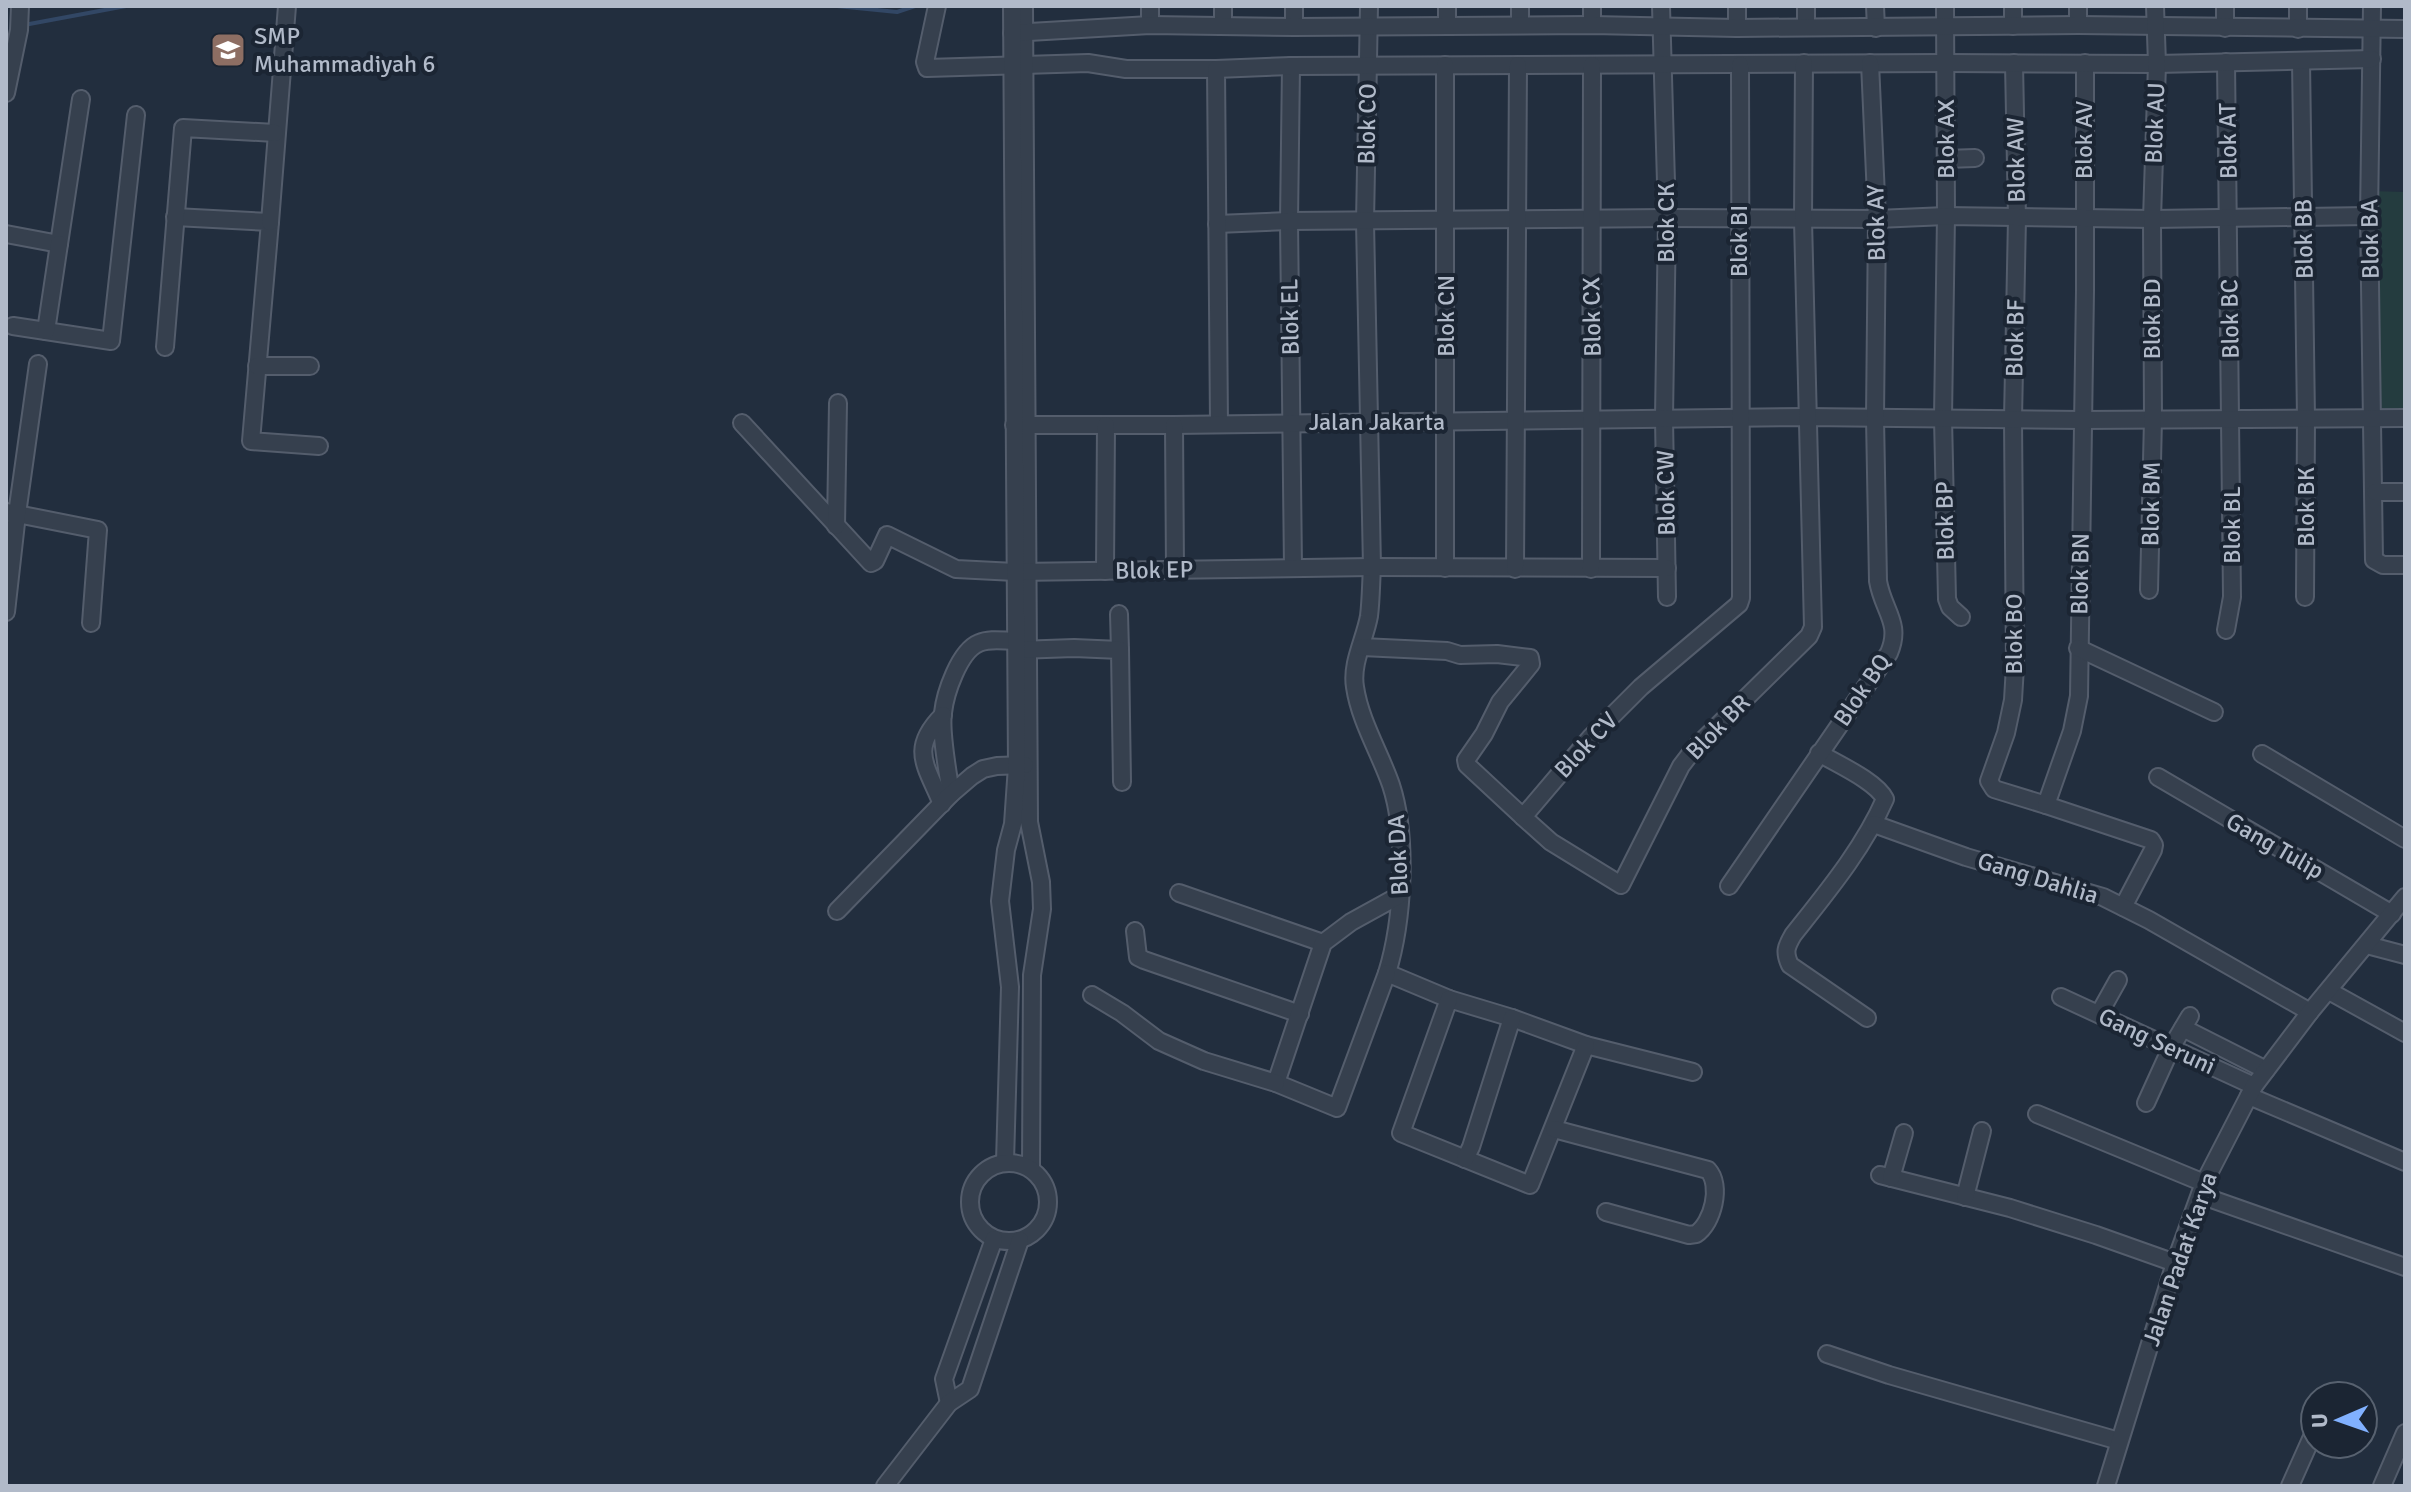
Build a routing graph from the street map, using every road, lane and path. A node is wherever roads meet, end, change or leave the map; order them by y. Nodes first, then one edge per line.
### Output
1 (287, 6) edge
2 (937, 6) edge
3 (1012, 6) edge
4 (1024, 6) edge
5 (1150, 6) edge
6 (1223, 6) edge
7 (1294, 6) edge
8 (1369, 6) edge
9 (1447, 6) edge
10 (1520, 6) edge
11 (1592, 6) edge
12 (1661, 6) edge
13 (1737, 6) edge
14 (1806, 6) edge
15 (1875, 6) edge
16 (1945, 6) edge
17 (2013, 6) edge
18 (2078, 6) edge
19 (2155, 6) edge
20 (2225, 6) edge
21 (2298, 6) edge
22 (2372, 6) edge
23 (19, 17) edge
24 (1150, 25) junction
25 (1447, 25) junction
26 (1520, 25) junction
27 (1592, 25) junction
28 (2078, 25) junction
29 (1223, 26) junction
30 (2013, 26) junction
31 (1294, 27) junction
32 (1806, 27) junction
33 (1737, 28) junction
34 (1876, 28) junction
35 (2225, 28) junction
36 (2298, 29) junction
37 (2405, 29) edge
38 (1662, 32) junction
39 (2156, 32) junction
40 (2372, 44) junction
41 (1945, 46) junction
42 (1368, 47) junction
43 (1018, 49) junction
44 (2157, 61) junction
45 (2301, 61) junction
46 (1663, 62) junction
47 (2226, 62) junction
48 (1804, 63) junction
49 (1870, 63) junction
50 (2014, 63) junction
51 (2085, 63) junction
52 (1445, 65) junction
53 (1518, 65) junction
54 (1592, 65) junction
55 (1740, 65) junction
56 (1291, 66) junction
57 (1216, 69) junction
58 (6, 93) edge
59 (81, 99) dead end
60 (136, 115) dead end
61 (275, 133) junction
62 (1975, 158) dead end
63 (1946, 159) junction
64 (1946, 216) junction
65 (2369, 216) junction
66 (175, 217) junction
67 (1739, 217) junction
68 (2084, 217) junction
69 (2303, 217) junction
70 (1667, 218) junction
71 (2017, 218) junction
72 (1877, 219) junction
73 (2152, 219) junction
74 (2229, 219) junction
75 (1447, 220) junction
76 (1517, 220) junction
77 (1591, 220) junction
78 (1803, 220) junction
79 (1289, 221) junction
80 (270, 222) junction
81 (1365, 222) junction
82 (1217, 224) junction
83 (6, 234) edge
84 (59, 244) junction
85 (2017, 258) joint
86 (13, 326) dead end
87 (46, 331) junction
88 (165, 347) dead end
89 (38, 364) dead end
90 (257, 366) junction
91 (310, 366) dead end
92 (838, 403) dead end
93 (1807, 417) junction
94 (1664, 418) junction
95 (1740, 418) junction
96 (1875, 418) junction
97 (1943, 418) junction
98 (2306, 418) junction
99 (2405, 418) edge
100 (1593, 419) junction
101 (2013, 419) junction
102 (2153, 419) junction
103 (2231, 419) junction
104 (2374, 419) junction
105 (1517, 420) junction
106 (2082, 420) junction
107 (1370, 422) junction
108 (1446, 422) junction
109 (742, 423) dead end
110 (1291, 423) junction
111 (1219, 424) junction
112 (1020, 425) junction
113 (1106, 425) junction
114 (1174, 425) junction
115 (319, 446) dead end
116 (2375, 492) junction
117 (2405, 492) edge
118 (12, 512) edge
119 (836, 526) junction
120 (2405, 565) edge
121 (1372, 567) junction
122 (1293, 568) junction
123 (1445, 568) junction
124 (1667, 568) junction
125 (1515, 569) junction
126 (1591, 569) junction
127 (1175, 570) junction
128 (1105, 571) junction
129 (1021, 572) junction
130 (2149, 590) dead end
131 (1667, 597) dead end
132 (2305, 597) dead end
133 (1739, 604) joint
134 (6, 612) edge
135 (1119, 614) dead end
136 (1961, 617) dead end
137 (91, 623) dead end
138 (2226, 630) dead end
139 (1020, 647) junction
140 (1362, 647) junction
141 (2078, 648) junction
142 (1120, 650) junction
143 (2214, 712) dead end
144 (943, 715) junction
145 (1819, 753) junction
146 (2262, 754) dead end
147 (1023, 766) junction
148 (2158, 777) dead end
149 (1122, 782) dead end
150 (946, 799) junction
151 (2046, 805) junction
152 (1523, 817) junction
153 (1874, 824) junction
154 (2405, 839) edge
155 (1729, 886) dead end
156 (1179, 893) dead end
157 (1400, 895) junction
158 (2405, 897) edge
159 (2123, 907) junction
160 (837, 911) dead end
161 (2392, 914) junction
162 (1135, 931) dead end
163 (1323, 943) junction
164 (2367, 945) junction
165 (2405, 955) edge
166 (1387, 973) junction
167 (2118, 980) dead end
168 (2329, 991) junction
169 (1092, 995) dead end
170 (2061, 997) dead end
171 (1449, 999) junction
172 (2310, 1012) junction
173 (1300, 1014) junction
174 (2099, 1014) junction
175 (1512, 1018) junction
176 (1867, 1018) dead end
177 (2405, 1033) edge
178 (1586, 1045) junction
179 (2171, 1048) junction
180 (2266, 1070) junction
181 (1693, 1072) dead end
182 (1276, 1083) junction
183 (2251, 1091) junction
184 (2146, 1103) dead end
185 (2037, 1114) dead end
186 (1554, 1129) junction
187 (1982, 1131) dead end
188 (1904, 1133) dead end
189 (1465, 1159) junction
190 (1005, 1162) junction
191 (2405, 1162) edge
192 (1031, 1169) junction
193 (2202, 1189) junction
194 (1965, 1197) junction
195 (1606, 1212) dead end
196 (994, 1239) junction
197 (1020, 1240) junction
198 (2175, 1263) junction
199 (2405, 1267) edge
200 (1827, 1354) dead end
201 (949, 1403) junction
202 (2405, 1433) edge
203 (2119, 1441) junction
204 (2302, 1460) edge
205 (885, 1486) edge
206 (2106, 1486) edge
207 (2290, 1486) edge
208 (2382, 1486) edge

1 - 61 street
2 - 43 street
3 - 43 street
4 - 43 street
5 - 24 street
6 - 29 street
7 - 31 street
8 - 42 street, Blok CO
9 - 25 street
10 - 26 street
11 - 27 street
12 - 38 street, Blok CK
13 - 33 street
14 - 32 street
15 - 34 street
16 - 41 street, Blok AX
17 - 30 street
18 - 28 street
19 - 39 street, Blok AU
20 - 35 street
21 - 36 street
22 - 40 street, Blok BA
23 - 58 street
24 - 29 street
24 - 43 street
25 - 26 street
25 - 42 street
26 - 27 street
27 - 38 street
28 - 30 street
28 - 39 street
29 - 31 street
30 - 41 street
31 - 42 street
32 - 33 street
32 - 34 street
33 - 38 street
34 - 41 street
35 - 36 street
35 - 39 street
36 - 40 street
37 - 40 street
38 - 46 street, Blok CK
39 - 44 street, Blok AU
40 - 45 street
40 - 65 street, Blok BA
41 - 49 street
41 - 50 street
41 - 63 street, Blok AX
42 - 52 street
42 - 56 street
42 - 81 street, Blok CO
43 - 57 street
43 - 112 street
44 - 47 street
44 - 51 street
44 - 73 street, Blok AU
45 - 47 street
45 - 69 street, Blok BB
46 - 54 street
46 - 55 street
46 - 70 street, Blok CK
47 - 74 street, Blok AT
48 - 49 street
48 - 55 street
48 - 78 street
49 - 72 street, Blok AY
50 - 51 street
50 - 71 street, Blok AW
51 - 68 street, Blok AV
52 - 53 street
52 - 75 street, Blok CN
53 - 54 street
53 - 76 street
54 - 77 street, Blok CX
55 - 67 street, Blok BI
56 - 57 street
56 - 79 street, Blok EL
57 - 82 street
59 - 84 street
60 - 87 street
61 - 66 street
61 - 80 street
62 - 63 street
63 - 64 street, Blok AX
64 - 71 street
64 - 72 street
64 - 97 street, Blok AX
65 - 69 street
65 - 104 street, Blok BA
66 - 80 street
66 - 88 street
67 - 70 street
67 - 78 street
67 - 95 street, Blok BI
68 - 71 street
68 - 73 street
68 - 106 street, Blok BN
69 - 74 street
69 - 98 street, Blok BB
70 - 77 street
70 - 94 street, Blok CK
71 - 85 street, Blok AW
72 - 78 street
72 - 96 street, Blok AY
73 - 74 street
73 - 102 street, Blok BD
74 - 103 street, Blok BC
75 - 76 street
75 - 81 street
75 - 108 street, Blok CN
76 - 77 street
76 - 105 street
77 - 100 street, Blok CX
78 - 93 street
79 - 81 street
79 - 82 street
79 - 110 street, Blok EL
80 - 90 street
81 - 107 street, Blok CO
82 - 111 street
83 - 84 street
84 - 87 street
85 - 101 street, Blok BF
86 - 87 street
89 - 118 street
90 - 91 street
90 - 115 street
92 - 119 street
93 - 95 street, Jalan Jakarta
93 - 96 street, Jalan Jakarta
93 - 152 street, Blok BR
94 - 95 street, Jalan Jakarta
94 - 100 street, Jalan Jakarta
94 - 124 street, Blok CW
95 - 133 street, Blok BI
96 - 97 street, Jalan Jakarta
96 - 145 street, Blok BQ
97 - 101 street, Jalan Jakarta
97 - 136 street, Blok BP
98 - 103 street, Jalan Jakarta
98 - 104 street, Jalan Jakarta
98 - 132 street, Blok BK
99 - 104 street, Jalan Jakarta
100 - 105 street, Jalan Jakarta
100 - 126 street, Blok CX
101 - 106 street, Jalan Jakarta
101 - 151 street, Blok BO
102 - 103 street, Jalan Jakarta
102 - 106 street, Jalan Jakarta
102 - 130 street, Blok BM
103 - 138 street, Blok BL
104 - 116 street, Blok BA
105 - 108 street, Jalan Jakarta
105 - 125 street
106 - 141 street, Blok BN
107 - 108 street, Jalan Jakarta
107 - 110 street, Jalan Jakarta
107 - 121 street, Blok DA
108 - 123 street, Blok CN
109 - 119 street
110 - 111 street, Jalan Jakarta
110 - 122 street, Blok EL
111 - 114 street, Jalan Jakarta
112 - 113 street, Jalan Jakarta
112 - 129 street
113 - 114 street, Jalan Jakarta
113 - 128 street
114 - 127 street
116 - 117 street
116 - 120 street, Blok BA
118 - 134 street
118 - 137 street
119 - 129 street, Blok EP
121 - 122 street, Blok EP
121 - 123 street, Blok EP
121 - 140 street, Blok DA
122 - 127 street, Blok EP
123 - 125 street, Blok EP
124 - 126 street, Blok EP
124 - 131 street, Blok CW
125 - 126 street, Blok EP
127 - 128 street, Blok EP
128 - 129 street, Blok EP
129 - 139 street
133 - 152 street, Blok CV
135 - 142 street
139 - 142 street
139 - 144 street
139 - 147 street
140 - 152 street
140 - 157 street, Blok DA
141 - 143 street
141 - 151 street, Blok BN
142 - 149 street
144 - 150 street
144 - 150 street
145 - 153 street
145 - 155 street, Blok BQ
146 - 154 street
147 - 150 street
147 - 190 street
147 - 192 street
148 - 161 street, Gang Tulip
150 - 160 street
151 - 159 street
153 - 159 street, Gang Dahlia
153 - 176 street
156 - 163 street
157 - 163 street
157 - 166 street, Blok DA
158 - 161 street, Jalan Padat Karya
159 - 172 street, Gang Dahlia
161 - 164 street, Jalan Padat Karya
162 - 173 street
163 - 173 street
164 - 165 street
164 - 168 street, Jalan Padat Karya
166 - 171 street
166 - 182 street, Blok DA
167 - 174 street
168 - 172 street, Jalan Padat Karya
168 - 177 street
169 - 182 street
170 - 174 street, Gang Seruni
171 - 175 street
171 - 189 street
172 - 180 street, Jalan Padat Karya
173 - 182 street
174 - 179 street, Gang Seruni
175 - 178 street
175 - 189 street
178 - 181 street
178 - 186 street
179 - 180 street
179 - 183 street, Gang Seruni
179 - 184 street
180 - 183 street, Jalan Padat Karya
183 - 191 street, Gang Seruni
183 - 193 street, Jalan Padat Karya
185 - 193 street
186 - 189 street
186 - 195 street
187 - 194 street
188 - 194 street
190 - 192 street
190 - 196 street
192 - 197 street
193 - 198 street, Jalan Padat Karya
193 - 199 street
194 - 198 street
196 - 197 street
196 - 201 street
197 - 201 street
198 - 203 street, Jalan Padat Karya
200 - 203 street
201 - 205 street
202 - 208 street
203 - 206 street, Jalan Padat Karya
204 - 207 street

